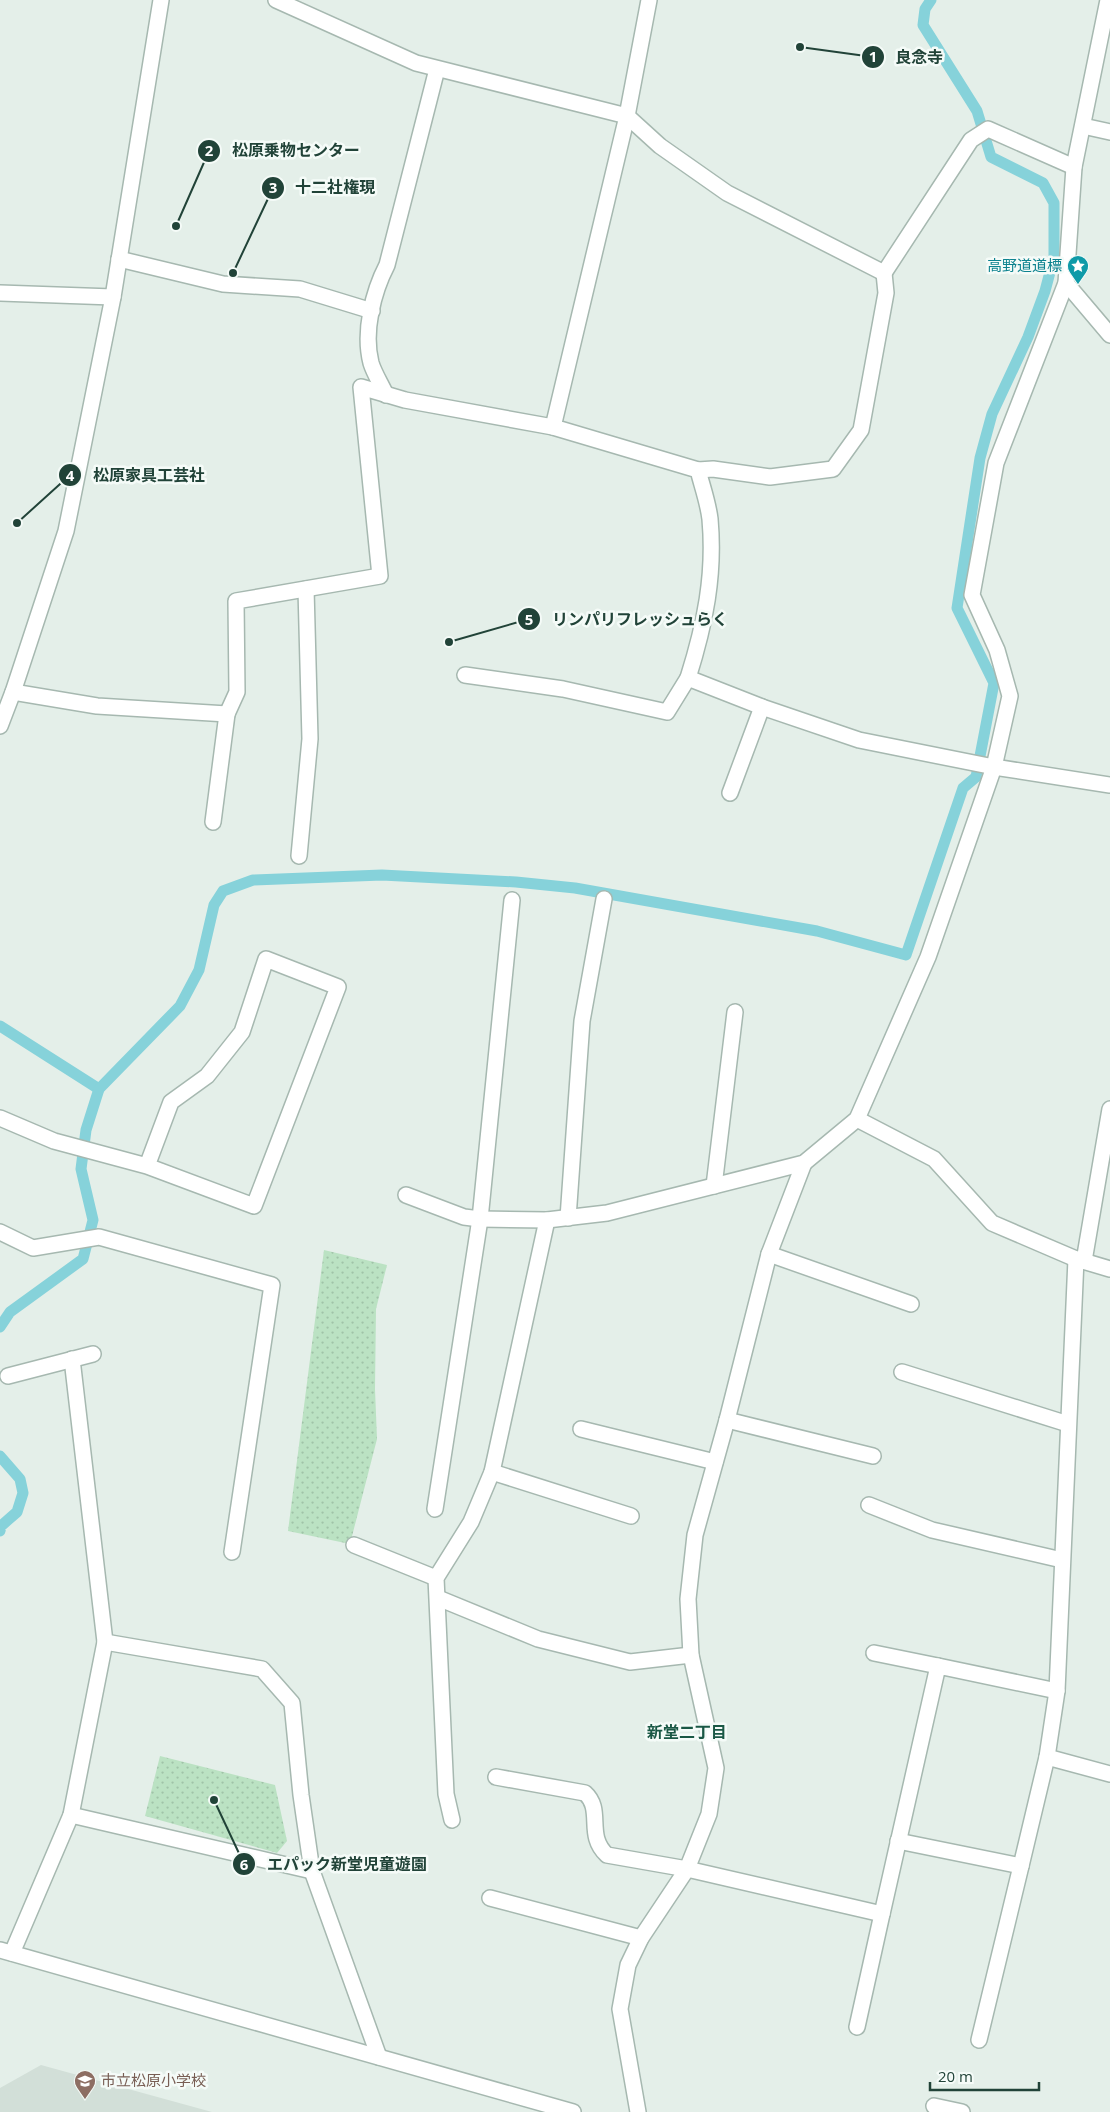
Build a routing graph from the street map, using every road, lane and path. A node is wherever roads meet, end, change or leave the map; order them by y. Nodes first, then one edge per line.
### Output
1 (161, 0) edge
2 (276, 0) edge
3 (649, 0) edge
4 (1108, 0) edge
5 (437, 68) junction
6 (627, 116) junction
7 (1083, 126) junction
8 (1110, 132) edge
9 (1074, 166) junction
10 (119, 259) junction
11 (884, 273) junction
12 (1066, 283) junction
13 (0, 294) edge
14 (113, 297) junction
15 (372, 310) junction
16 (1110, 335) edge
17 (386, 395) junction
18 (553, 427) junction
19 (698, 470) junction
20 (306, 589) junction
21 (465, 675) dead end
22 (688, 678) junction
23 (13, 692) junction
24 (762, 708) junction
25 (227, 714) junction
26 (0, 726) edge
27 (993, 767) junction
28 (1110, 785) edge
29 (730, 792) dead end
30 (214, 822) dead end
31 (299, 856) dead end
32 (604, 899) dead end
33 (512, 900) dead end
34 (735, 1012) dead end
35 (1110, 1110) edge
36 (0, 1118) edge
37 (857, 1119) junction
38 (804, 1163) junction
39 (147, 1166) junction
40 (714, 1186) junction
41 (406, 1195) dead end
42 (568, 1218) junction
43 (480, 1219) junction
44 (547, 1220) junction
45 (0, 1232) edge
46 (769, 1254) junction
47 (1080, 1260) junction
48 (1110, 1270) edge
49 (911, 1304) dead end
50 (93, 1354) dead end
51 (72, 1359) junction
52 (902, 1372) dead end
53 (8, 1376) dead end
54 (727, 1420) junction
55 (1068, 1424) junction
56 (581, 1429) dead end
57 (873, 1456) dead end
58 (715, 1462) junction
59 (492, 1472) junction
60 (869, 1505) dead end
61 (435, 1509) dead end
62 (631, 1516) dead end
63 (354, 1545) dead end
64 (232, 1552) dead end
65 (1062, 1560) junction
66 (436, 1578) junction
67 (438, 1598) junction
68 (105, 1642) junction
69 (874, 1653) dead end
70 (690, 1655) junction
71 (938, 1666) junction
72 (1057, 1691) junction
73 (1047, 1757) junction
74 (1110, 1774) edge
75 (496, 1777) dead end
76 (71, 1815) junction
77 (452, 1820) dead end
78 (898, 1840) junction
79 (1021, 1866) junction
80 (687, 1869) junction
81 (312, 1871) junction
82 (490, 1898) dead end
83 (882, 1914) junction
84 (641, 1938) junction
85 (6, 1952) edge
86 (857, 2027) dead end
87 (979, 2040) dead end
88 (379, 2057) junction
89 (934, 2106) dead end
90 (573, 2112) edge
91 (638, 2112) edge
92 (962, 2112) edge

1 - 10 street
2 - 5 street
3 - 6 street
4 - 7 street
5 - 6 street
5 - 15 street
6 - 11 street
6 - 18 street
7 - 8 street
7 - 9 street
9 - 11 street
9 - 12 street
10 - 14 street
10 - 15 street
11 - 19 street
12 - 16 street
12 - 27 street
13 - 14 street
14 - 23 street
15 - 17 street
17 - 18 street
17 - 20 street
18 - 19 street
19 - 22 street
20 - 25 street
20 - 31 street
21 - 22 street
22 - 24 street
23 - 25 street
23 - 26 street
24 - 27 street
24 - 29 street
25 - 30 street
27 - 28 street
27 - 37 street
32 - 42 street
33 - 43 street
34 - 40 street
35 - 47 street
36 - 39 street
37 - 38 street
37 - 47 street
38 - 40 street
38 - 46 street
39 - 39 street
40 - 42 street
41 - 43 street
42 - 44 street
43 - 44 street
43 - 61 street
44 - 59 street
45 - 64 street
46 - 49 street
46 - 54 street
47 - 48 street
47 - 55 street
50 - 51 street
51 - 53 street
51 - 68 street
52 - 55 street
54 - 57 street
54 - 58 street
55 - 65 street
56 - 58 street
58 - 70 street
59 - 62 street
59 - 66 street
60 - 65 street
63 - 66 street
65 - 72 street
66 - 67 street
67 - 70 street
67 - 77 street
68 - 76 street
68 - 81 street
69 - 71 street
70 - 80 street
71 - 72 street
71 - 78 street
72 - 73 street
73 - 74 street
73 - 79 street
75 - 80 street
76 - 81 street
76 - 85 street
78 - 79 street
78 - 83 street
79 - 87 street
80 - 83 street
80 - 84 street
81 - 88 street
82 - 84 street
83 - 86 street
84 - 91 street
85 - 88 street
88 - 90 street
89 - 92 street

